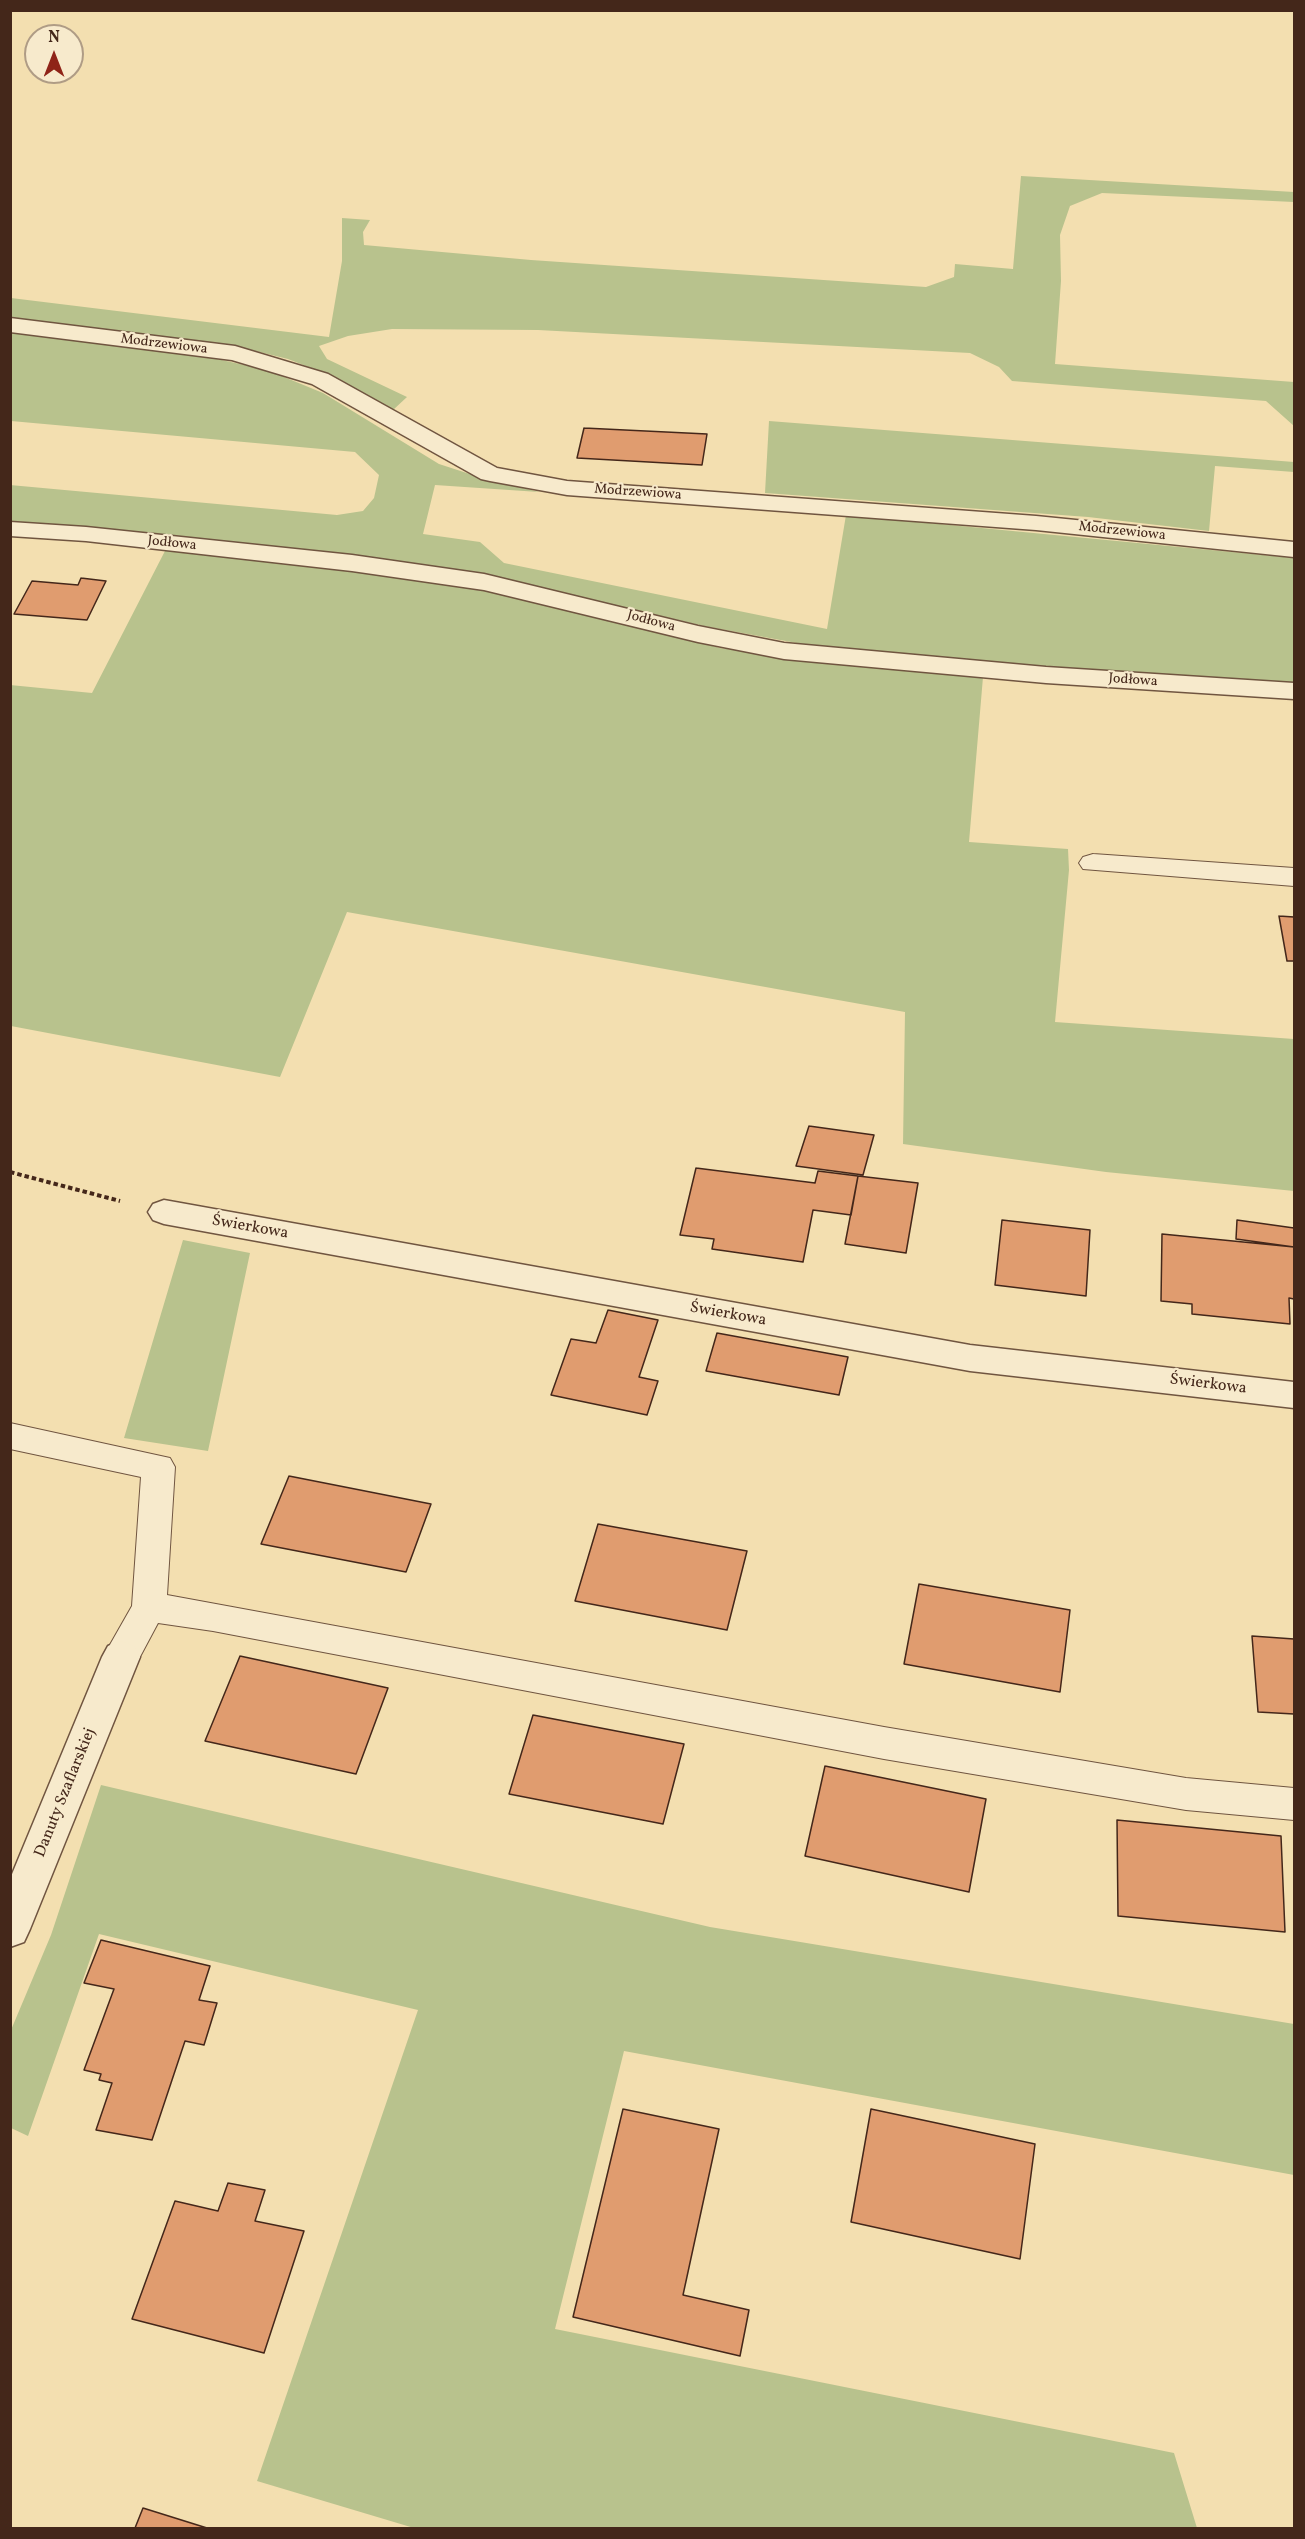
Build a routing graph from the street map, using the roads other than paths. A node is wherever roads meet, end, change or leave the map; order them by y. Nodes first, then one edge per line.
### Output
1 (10, 325) edge
2 (10, 530) edge
3 (1294, 550) edge
4 (1294, 691) edge
5 (1093, 863) dead end
6 (1294, 877) edge
7 (164, 1212) road end
8 (1294, 1395) edge
9 (10, 1436) edge
10 (148, 1607) junction
11 (121, 1657) joint
12 (1294, 1804) edge
13 (10, 1929) edge

1 - 3 street, Modrzewiowa
2 - 4 street, Jodłowa
5 - 6 lane
7 - 8 street, Świerkowa
9 - 10 lane
10 - 11 lane
10 - 12 lane
11 - 13 street, Danuty Szaflarskiej

